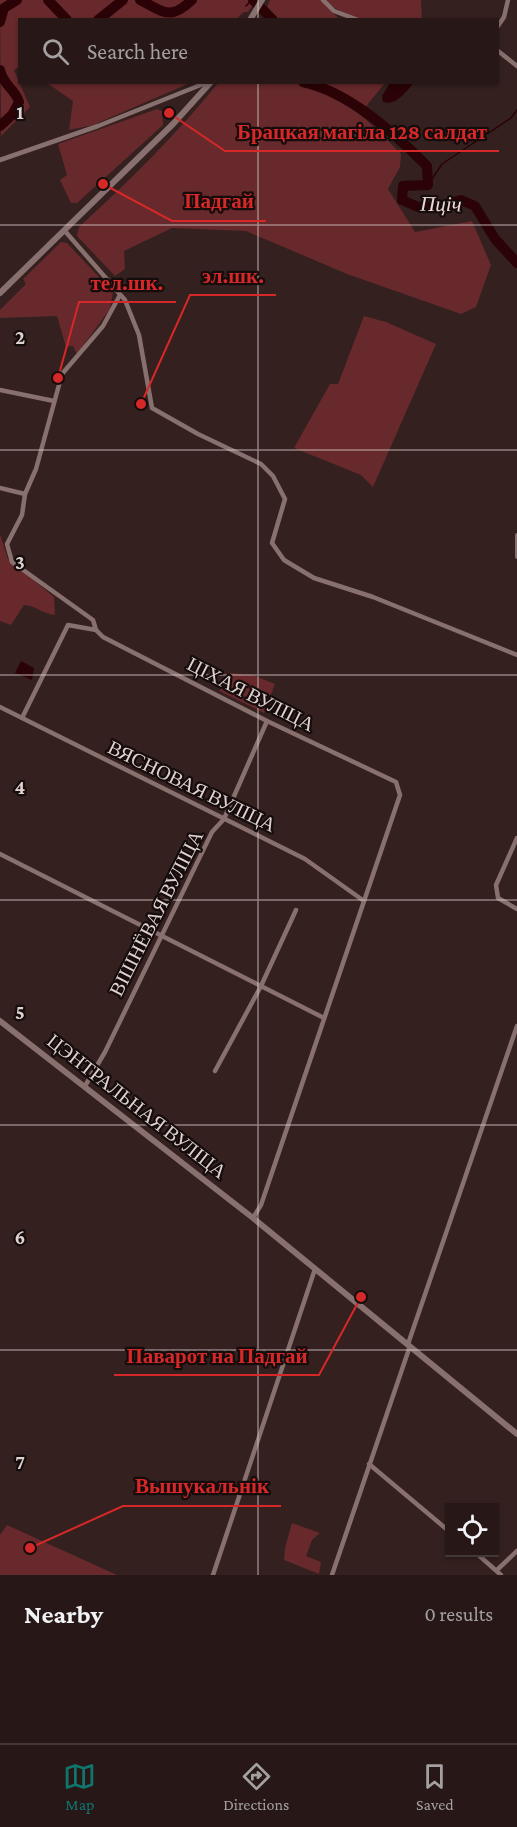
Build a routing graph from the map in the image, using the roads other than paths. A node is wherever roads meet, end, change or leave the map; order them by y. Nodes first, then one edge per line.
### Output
1 (262, 0) edge
2 (323, 0) edge
3 (508, 0) edge
4 (251, 18) edge
5 (353, 18) edge
6 (499, 24) edge
7 (499, 52) edge
8 (517, 66) edge
9 (204, 84) edge
10 (207, 84) edge
11 (0, 160) edge
12 (64, 230) junction
13 (0, 293) edge
14 (120, 295) junction
15 (0, 390) edge
16 (54, 401) junction
17 (0, 488) edge
18 (25, 494) junction
19 (517, 535) edge
20 (517, 557) edge
21 (96, 630) junction
22 (517, 655) edge
23 (0, 707) edge
24 (22, 718) junction
25 (267, 721) junction
26 (224, 819) junction
27 (517, 838) edge
28 (0, 855) edge
29 (364, 901) junction
30 (517, 909) edge
31 (296, 910) dead end
32 (160, 936) junction
33 (261, 986) junction
34 (324, 1018) junction
35 (0, 1021) edge
36 (517, 1026) edge
37 (215, 1071) dead end
38 (85, 1086) junction
39 (253, 1218) junction
40 (315, 1269) junction
41 (409, 1345) junction
42 (517, 1434) edge
43 (369, 1464) junction
44 (445, 1528) edge
45 (517, 1551) edge
46 (481, 1557) edge
47 (499, 1573) edge
48 (213, 1575) edge
49 (332, 1575) edge

1 - 4 street
2 - 5 street
3 - 6 street
7 - 8 street
9 - 11 street
10 - 12 street
12 - 13 street
12 - 14 street
14 - 16 street
14 - 22 street
15 - 16 street
16 - 18 street
17 - 18 street
18 - 21 street
19 - 20 street
21 - 24 street
21 - 25 street, ЦІХАЯ ВУЛІЦА
23 - 24 street, ВЯСНОВАЯ ВУЛІЦА
24 - 26 street, ВЯСНОВАЯ ВУЛІЦА
25 - 26 street, ВІШНЁВАЯ ВУЛІЦА
25 - 29 street, ЦІХАЯ ВУЛІЦА
26 - 29 street, ВЯСНОВАЯ ВУЛІЦА
26 - 32 street, ВІШНЁВАЯ ВУЛІЦА
27 - 30 street
28 - 32 street
29 - 34 street
31 - 33 street
32 - 33 street
32 - 38 street, ВІШНЁВАЯ ВУЛІЦА
33 - 34 street
33 - 37 street
34 - 39 street
35 - 38 street, ЦЭНТРАЛЬНАЯ ВУЛІЦА
36 - 41 street
38 - 39 street, ЦЭНТРАЛЬНАЯ ВУЛІЦА
39 - 40 street, ЦЭНТРАЛЬНАЯ ВУЛІЦА
40 - 41 street, ЦЭНТРАЛЬНАЯ ВУЛІЦА
40 - 48 street
41 - 42 street, ЦЭНТРАЛЬНАЯ ВУЛІЦА
41 - 43 street
43 - 44 street
43 - 49 street
45 - 47 street
46 - 47 street

